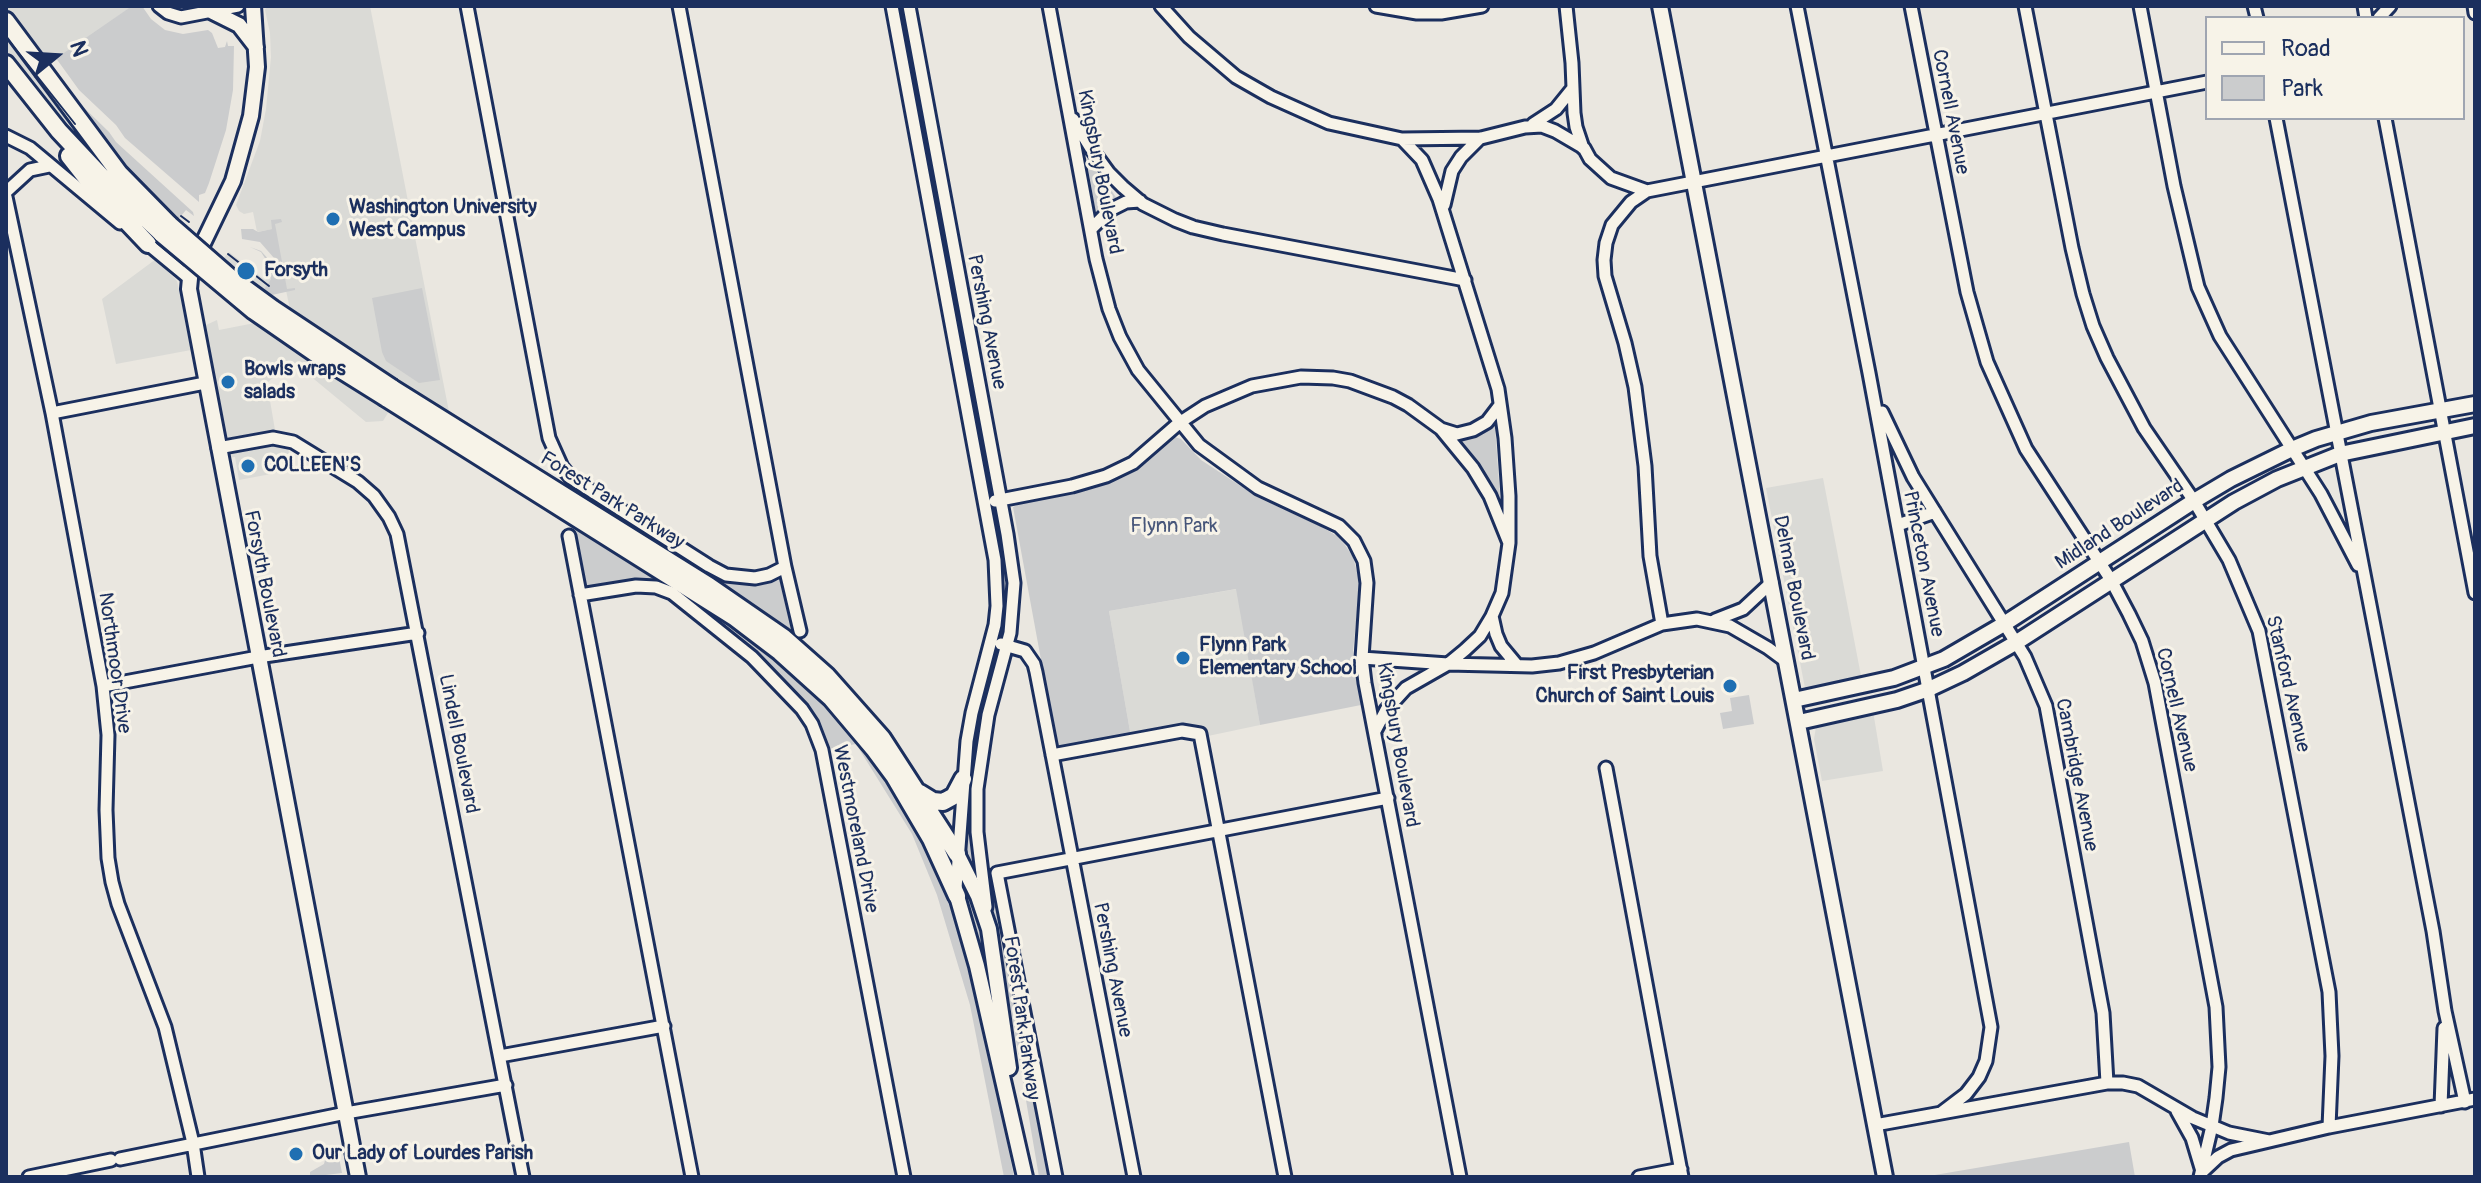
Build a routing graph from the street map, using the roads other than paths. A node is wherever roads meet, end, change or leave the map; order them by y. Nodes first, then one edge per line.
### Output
1 (159, 6) edge
2 (238, 6) edge
3 (253, 6) edge
4 (467, 6) edge
5 (679, 6) edge
6 (892, 6) edge
7 (909, 6) edge
8 (1049, 6) edge
9 (1161, 6) edge
10 (1376, 6) edge
11 (1482, 6) edge
12 (1566, 6) edge
13 (1660, 6) edge
14 (1797, 6) edge
15 (1911, 6) edge
16 (2025, 6) edge
17 (2140, 6) edge
18 (2474, 6) edge
19 (213, 12) junction
20 (2475, 13) edge
21 (6, 21) edge
22 (256, 47) junction
23 (6, 64) edge
24 (2205, 82) edge
25 (1573, 87) junction
26 (2155, 92) junction
27 (1069, 111) junction
28 (2045, 113) junction
29 (2276, 120) edge
30 (2385, 120) edge
31 (1530, 126) junction
32 (1936, 134) junction
33 (6, 136) edge
34 (1481, 138) junction
35 (1402, 139) junction
36 (1584, 148) junction
37 (1825, 155) junction
38 (49, 166) junction
39 (1693, 180) junction
40 (1647, 191) junction
41 (6, 195) edge
42 (1140, 201) junction
43 (1444, 211) junction
44 (1091, 229) junction
45 (160, 235) junction
46 (189, 278) junction
47 (1465, 280) junction
48 (1869, 373) junction
49 (205, 383) junction
50 (389, 393) junction
51 (2475, 404) edge
52 (1500, 405) junction
53 (2441, 411) junction
54 (52, 413) junction
55 (1179, 423) junction
56 (2475, 426) edge
57 (1441, 429) junction
58 (2444, 432) junction
59 (2337, 433) junction
60 (218, 448) junction
61 (2292, 449) junction
62 (2340, 454) junction
63 (2303, 467) junction
64 (1001, 500) junction
65 (2194, 501) junction
66 (985, 504) junction
67 (1935, 512) junction
68 (2205, 520) junction
69 (1898, 525) junction
70 (569, 536) dead end
71 (1509, 543) junction
72 (2098, 562) junction
73 (785, 567) junction
74 (2111, 580) junction
75 (2365, 580) junction
76 (1772, 582) junction
77 (2475, 593) edge
78 (580, 595) junction
79 (1492, 616) junction
80 (1711, 621) junction
81 (1662, 624) junction
82 (2004, 624) junction
83 (800, 631) dead end
84 (418, 633) junction
85 (992, 641) junction
86 (2017, 642) junction
87 (1007, 645) junction
88 (258, 657) junction
89 (1362, 658) junction
90 (1787, 662) junction
91 (1448, 664) junction
92 (1516, 664) junction
93 (1924, 667) junction
94 (103, 686) junction
95 (1929, 689) junction
96 (1794, 700) junction
97 (1799, 722) junction
98 (1375, 731) junction
99 (1052, 755) junction
100 (1606, 768) dead end
101 (963, 779) junction
102 (920, 793) junction
103 (1388, 798) junction
104 (1218, 830) junction
105 (957, 854) junction
106 (1071, 858) junction
107 (957, 896) junction
108 (989, 929) junction
109 (2445, 1011) junction
110 (664, 1026) junction
111 (500, 1056) junction
112 (2107, 1083) junction
113 (506, 1085) junction
114 (2470, 1100) edge
115 (2441, 1106) junction
116 (2175, 1107) junction
117 (346, 1113) junction
118 (1941, 1113) junction
119 (1875, 1125) junction
120 (2212, 1126) junction
121 (2329, 1127) junction
122 (1016, 1132) junction
123 (2269, 1141) junction
124 (193, 1143) junction
125 (1682, 1173) edge
126 (2200, 1175) edge
127 (29, 1177) edge
128 (198, 1177) edge
129 (358, 1177) edge
130 (523, 1177) edge
131 (692, 1177) edge
132 (904, 1177) edge
133 (1025, 1177) edge
134 (1056, 1177) edge
135 (1134, 1177) edge
136 (1285, 1177) edge
137 (1460, 1177) edge
138 (1639, 1177) edge
139 (1885, 1177) edge

1 - 19 street
2 - 19 street
3 - 22 main road, Forsyth Boulevard
4 - 73 street
5 - 73 street
6 - 66 street, Pershing Avenue
7 - 64 street, Pershing Avenue
8 - 27 street, Kingsbury Boulevard
9 - 35 street
10 - 11 street
12 - 25 street
13 - 39 main road, Delmar Boulevard
14 - 37 street, Princeton Avenue
15 - 32 street, Cornell Avenue
16 - 28 street, Stanford Avenue
17 - 26 street
18 - 20 street
19 - 22 main road
21 - 45 highway, Forest Park Parkway
22 - 46 main road, Forsyth Boulevard
23 - 45 highway, Forest Park Parkway
24 - 26 street
25 - 31 street
25 - 36 street
26 - 28 street
26 - 61 street
27 - 42 street
27 - 44 street, Kingsbury Boulevard
28 - 32 street
28 - 65 street, Stanford Avenue
29 - 59 street
30 - 53 street
31 - 34 street
31 - 36 street
32 - 37 street
32 - 72 street, Cornell Avenue
33 - 38 street
34 - 35 street
34 - 43 street
35 - 43 street
36 - 40 street
37 - 39 street
37 - 48 street, Princeton Avenue
38 - 41 street
38 - 45 street
39 - 40 street
39 - 76 main road, Delmar Boulevard
40 - 81 street
41 - 54 street, Northmoor Drive
42 - 44 street
42 - 47 street
43 - 47 street
44 - 55 street, Kingsbury Boulevard
45 - 46 street
45 - 50 highway, Forest Park Parkway, bridge
46 - 49 main road, Forsyth Boulevard
47 - 52 street
48 - 67 street, Cambridge Avenue
48 - 69 street, Princeton Avenue
49 - 54 street
49 - 60 main road, Forsyth Boulevard
50 - 102 highway, Forest Park Parkway
50 - 107 highway, Forest Park Parkway
51 - 53 main road, Midland Boulevard
52 - 57 street
52 - 71 street
53 - 58 street
53 - 59 main road, Midland Boulevard
54 - 94 street, Northmoor Drive
55 - 57 street
55 - 64 street
55 - 89 street, Kingsbury Boulevard
56 - 58 main road, Midland Boulevard
57 - 71 street
58 - 62 main road, Midland Boulevard
58 - 77 street
59 - 61 main road, Midland Boulevard
59 - 62 street
60 - 84 street, Lindell Boulevard
60 - 88 main road, Forsyth Boulevard
61 - 63 street
61 - 65 main road, Midland Boulevard
62 - 63 main road, Midland Boulevard
62 - 75 street
63 - 68 main road, Midland Boulevard
63 - 75 street
64 - 66 street
64 - 87 street, Pershing Avenue
65 - 68 street, Stanford Avenue
65 - 72 main road, Midland Boulevard
66 - 85 street, Pershing Avenue
67 - 69 street
67 - 82 street, Cambridge Avenue
68 - 74 main road, Midland Boulevard
68 - 121 street, Stanford Avenue
69 - 93 street, Princeton Avenue
70 - 78 street
71 - 79 street
72 - 74 street, Cornell Avenue
72 - 82 main road, Midland Boulevard
73 - 83 street
74 - 86 main road, Midland Boulevard
74 - 120 street, Cornell Avenue
75 - 109 street
76 - 80 street
76 - 90 main road, Delmar Boulevard
78 - 110 street
78 - 132 street, Westmoreland Drive
79 - 91 street
79 - 92 street
80 - 81 street
80 - 90 street
81 - 92 street
82 - 86 street, Cambridge Avenue
82 - 93 main road, Midland Boulevard
84 - 88 street
84 - 111 street, Lindell Boulevard
85 - 87 street, Pershing Avenue
85 - 101 street, Pershing Avenue
86 - 95 main road, Midland Boulevard
86 - 112 street, Cambridge Avenue
87 - 99 street, Pershing Avenue
87 - 108 street, Pershing Avenue
88 - 94 street
88 - 117 main road, Forsyth Boulevard
89 - 91 street
89 - 98 street, Kingsbury Boulevard
90 - 96 main road, Delmar Boulevard
91 - 92 street
91 - 98 street
93 - 95 street, Princeton Avenue
93 - 96 main road, Midland Boulevard
94 - 124 street, Northmoor Drive
95 - 97 main road, Midland Boulevard
95 - 118 street, Princeton Avenue
96 - 97 main road, Delmar Boulevard
97 - 119 main road, Delmar Boulevard
98 - 103 street, Kingsbury Boulevard
99 - 104 street
99 - 106 street, Pershing Avenue
100 - 125 street
101 - 102 highway
101 - 105 street, Pershing Avenue
102 - 105 highway, Forest Park Parkway
103 - 104 street
103 - 137 street, Kingsbury Boulevard
104 - 106 street
104 - 136 street
105 - 107 street, Pershing Avenue
105 - 108 main road, Forest Park Parkway
106 - 134 street
106 - 135 street, Pershing Avenue
107 - 122 main road, Forest Park Parkway
108 - 122 main road, Forest Park Parkway
109 - 114 street
109 - 115 street
110 - 111 street
110 - 131 street
111 - 113 street, Lindell Boulevard
112 - 116 street
112 - 118 street
113 - 117 street
113 - 130 street, Lindell Boulevard
114 - 115 street
115 - 121 street
116 - 120 street
116 - 126 street
117 - 124 street
117 - 129 main road, Forsyth Boulevard
118 - 119 street
119 - 139 main road, Delmar Boulevard
120 - 123 street
120 - 126 street, Cornell Avenue
121 - 123 street
122 - 133 main road, Forest Park Parkway
123 - 126 street
124 - 127 street
124 - 128 street, Northmoor Drive
125 - 138 street

